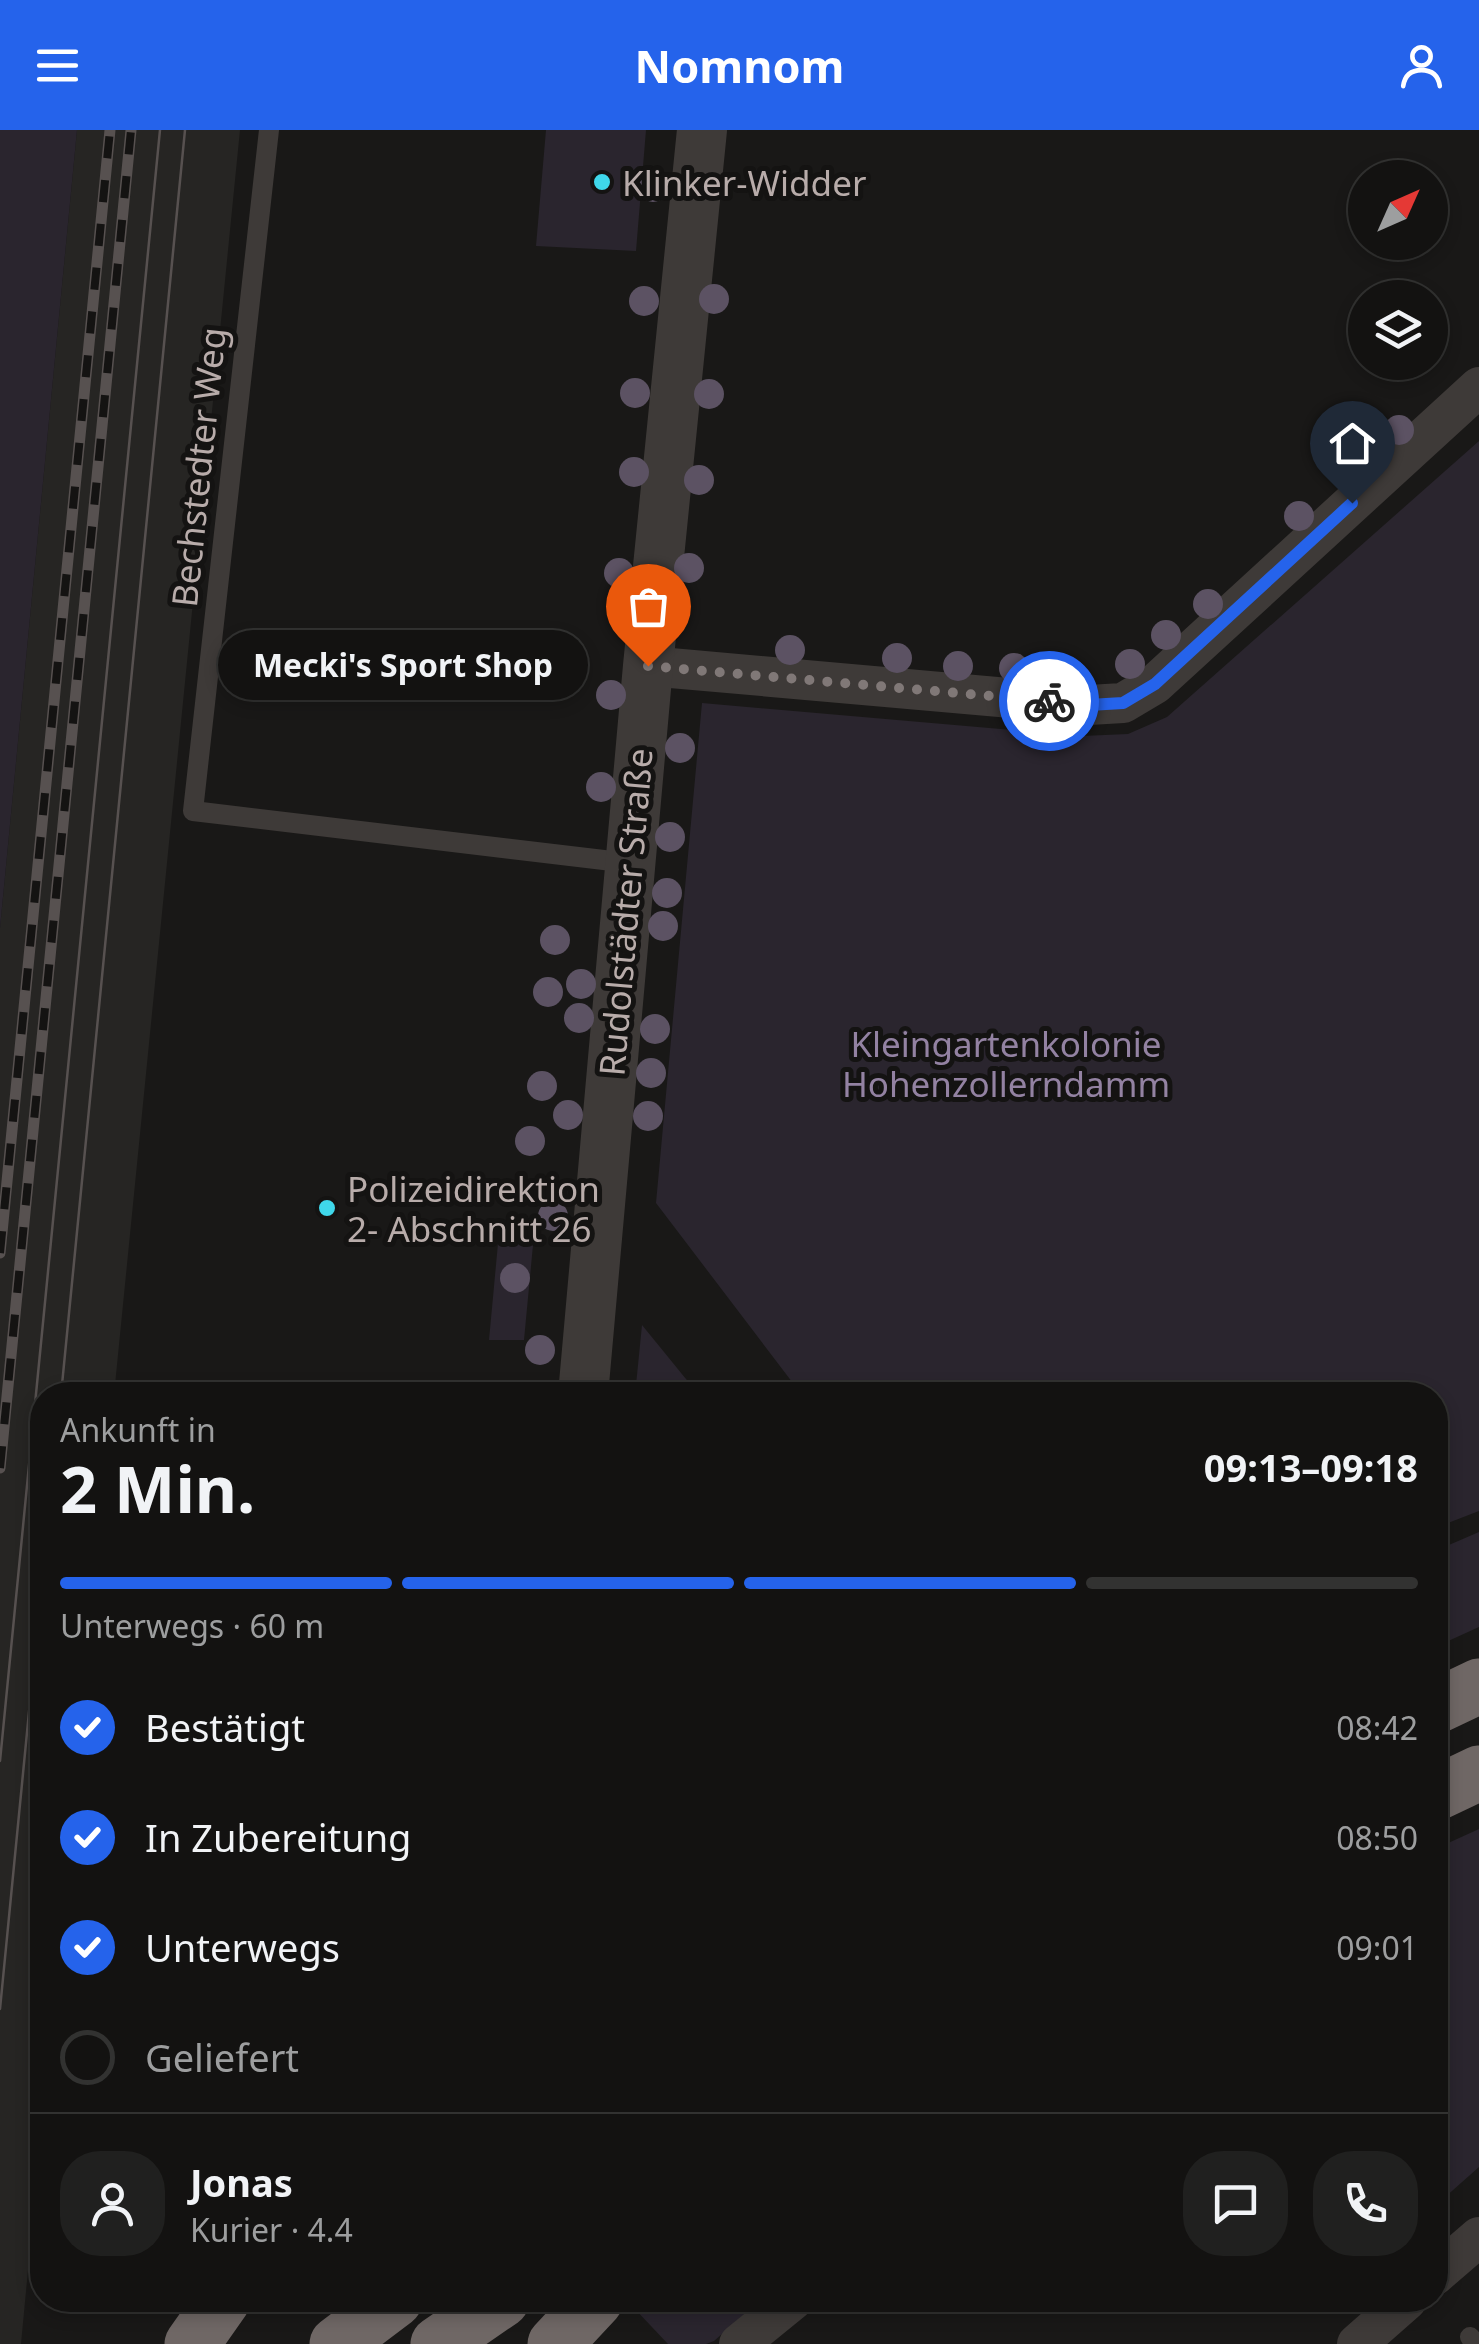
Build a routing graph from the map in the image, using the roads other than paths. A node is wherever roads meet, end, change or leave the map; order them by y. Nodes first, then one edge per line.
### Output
1 (269, 130) edge
2 (702, 130) edge
3 (1479, 387) edge
4 (648, 666) junction
5 (631, 864) junction
6 (584, 1382) edge
7 (1479, 1686) edge
8 (1448, 1700) edge
9 (1479, 1773) edge
10 (1448, 1788) edge
11 (1479, 2237) edge
12 (1448, 2264) edge
13 (215, 2312) edge
14 (379, 2312) edge
15 (483, 2312) edge
16 (498, 2312) edge
17 (778, 2312) edge
18 (1393, 2312) edge
19 (192, 2344) edge
20 (337, 2344) edge
21 (438, 2344) edge
22 (494, 2344) edge
23 (739, 2344) edge
24 (1357, 2344) edge

1 - 5 lane, Bechstedter Weg
2 - 4 street, Rudolstädter Straße
3 - 4 street
4 - 5 street, Rudolstädter Straße
5 - 6 street, Rudolstädter Straße
7 - 8 highway
9 - 10 highway
11 - 12 street
13 - 19 highway
14 - 20 highway
15 - 21 highway, bridge
16 - 22 street
17 - 23 street
18 - 24 street

